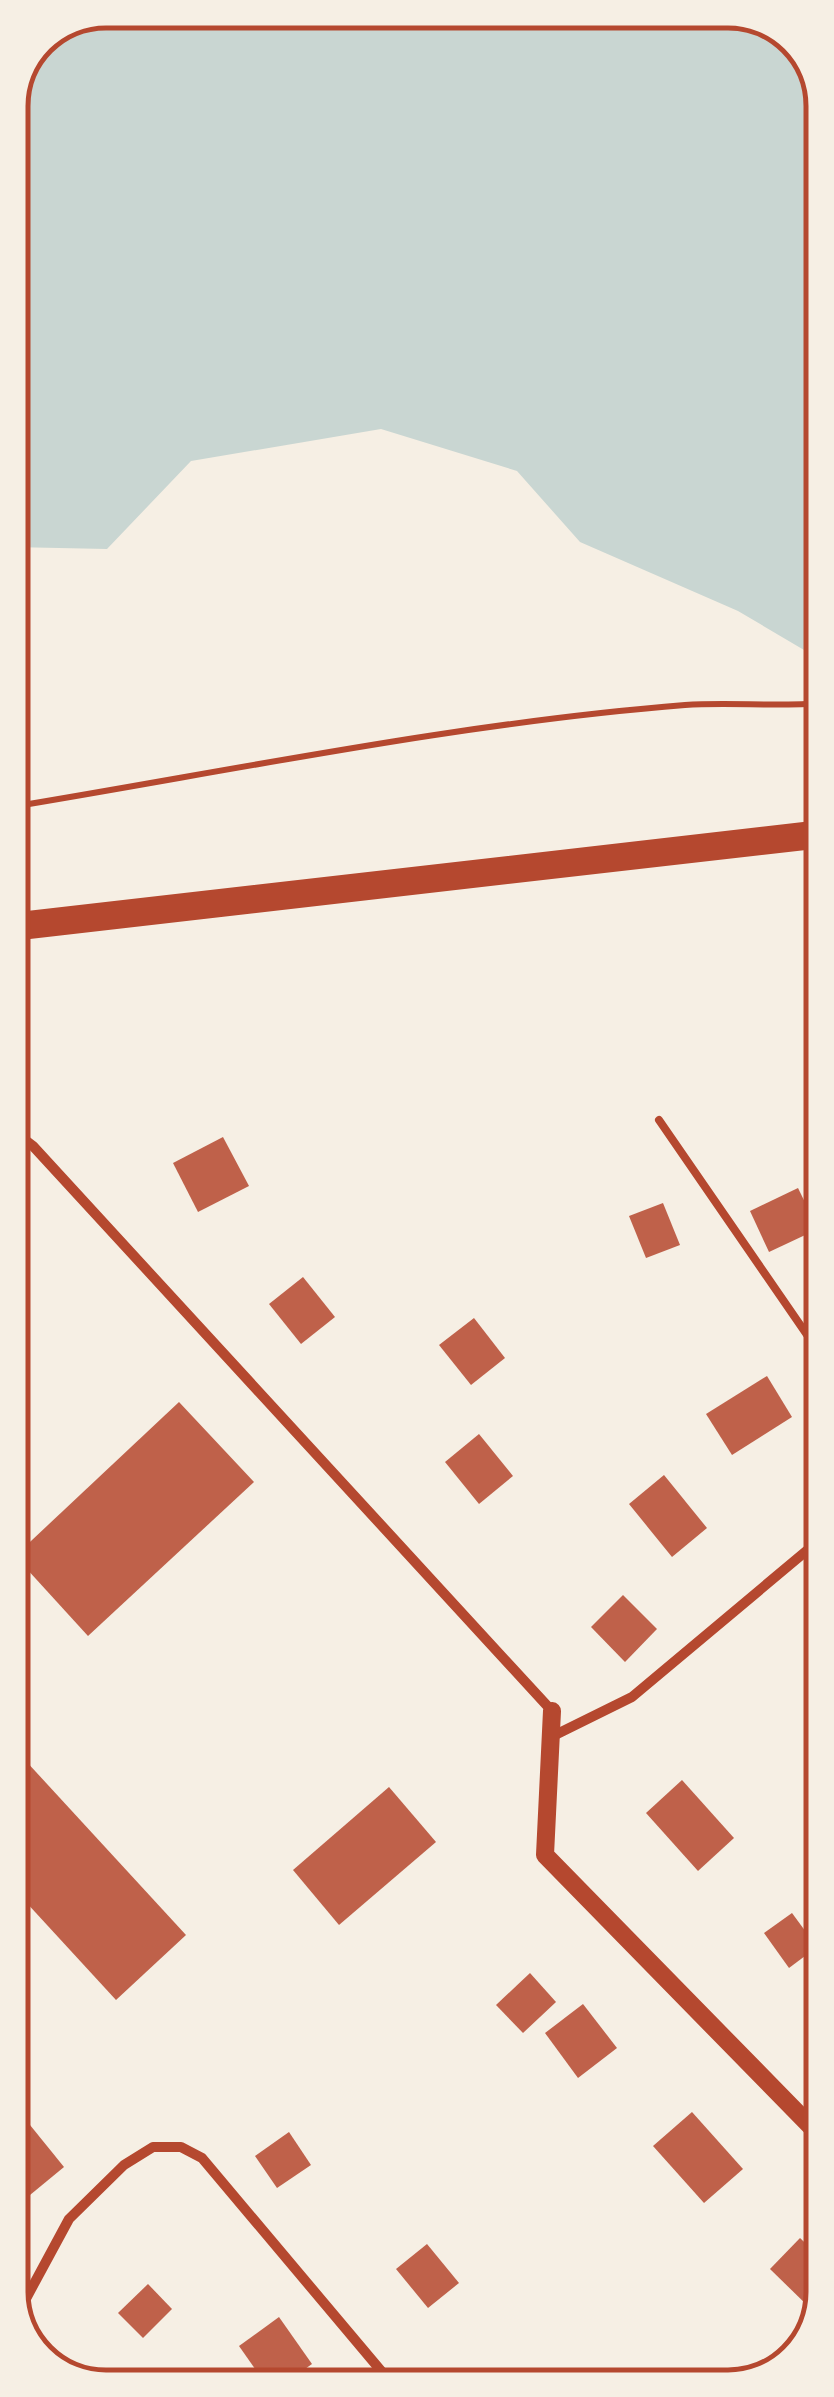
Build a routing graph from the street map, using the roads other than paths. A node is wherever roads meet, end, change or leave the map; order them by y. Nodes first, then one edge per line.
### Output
1 (806, 836) edge
2 (28, 925) edge
3 (659, 1120) dead end
4 (28, 1142) edge
5 (806, 1335) edge
6 (806, 1550) edge
7 (552, 1711) joint
8 (551, 1737) junction
9 (806, 2121) edge
10 (28, 2295) edge
11 (380, 2369) edge

1 - 2 highway
3 - 5 lane
4 - 7 street
6 - 8 street
7 - 8 street
8 - 9 street
10 - 11 street

